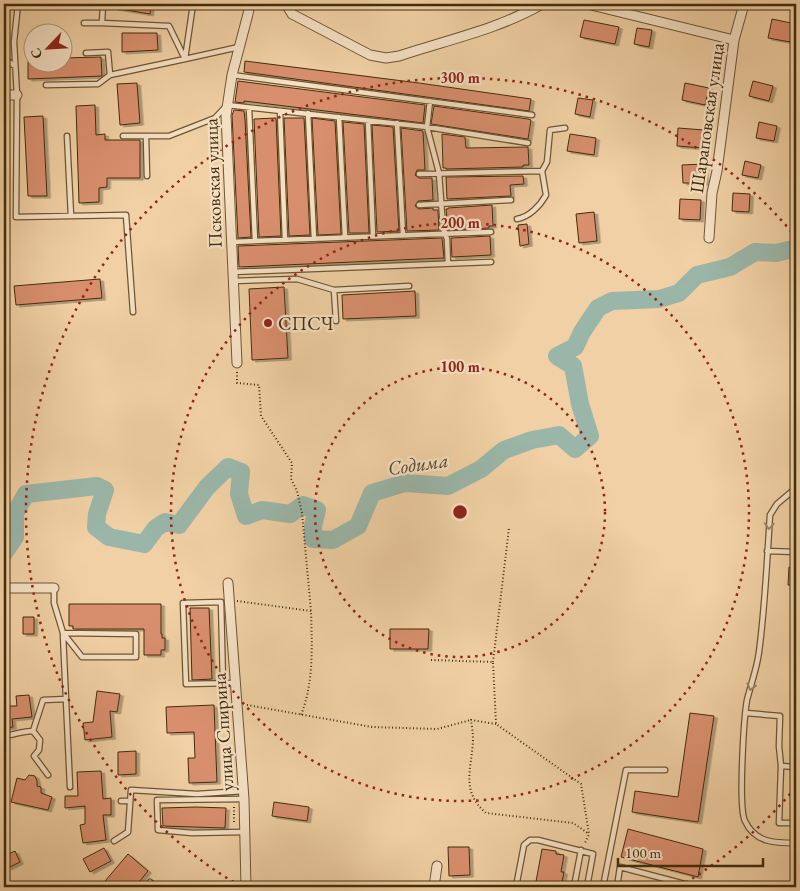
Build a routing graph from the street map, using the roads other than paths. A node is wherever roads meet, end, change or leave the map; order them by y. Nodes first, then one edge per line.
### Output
1 (18, 4) edge
2 (103, 4) edge
3 (193, 4) edge
4 (250, 4) edge
5 (286, 4) edge
6 (542, 4) edge
7 (587, 4) edge
8 (744, 4) edge
9 (84, 23) dead end
10 (102, 23) junction
11 (734, 40) junction
12 (240, 46) junction
13 (86, 53) dead end
14 (4, 59) edge
15 (185, 59) junction
16 (15, 66) junction
17 (110, 74) junction
18 (232, 75) junction
19 (46, 85) dead end
20 (4, 95) edge
21 (17, 95) junction
22 (430, 101) junction
23 (227, 105) junction
24 (250, 108) junction
25 (280, 111) junction
26 (308, 113) junction
27 (532, 115) dead end
28 (339, 117) junction
29 (368, 121) junction
30 (397, 123) junction
31 (427, 127) junction
32 (565, 128) dead end
33 (67, 136) dead end
34 (123, 136) dead end
35 (146, 136) junction
36 (528, 143) dead end
37 (542, 171) junction
38 (439, 173) junction
39 (419, 174) dead end
40 (148, 176) dead end
41 (511, 200) dead end
42 (442, 204) junction
43 (419, 205) dead end
44 (70, 216) junction
45 (517, 219) dead end
46 (492, 232) dead end
47 (445, 234) junction
48 (403, 235) junction
49 (373, 236) junction
50 (344, 238) junction
51 (709, 238) dead end
52 (314, 239) junction
53 (285, 240) junction
54 (255, 241) junction
55 (231, 242) junction
56 (491, 262) dead end
57 (448, 264) junction
58 (233, 277) junction
59 (409, 286) dead end
60 (334, 290) junction
61 (133, 312) dead end
62 (336, 321) dead end
63 (237, 363) road end
64 (796, 488) edge
65 (767, 551) junction
66 (796, 552) edge
67 (228, 583) dead end
68 (4, 588) edge
69 (54, 588) joint
70 (225, 601) junction
71 (63, 633) junction
72 (223, 683) junction
73 (236, 683) junction
74 (66, 698) junction
75 (746, 713) junction
76 (33, 731) junction
77 (4, 736) edge
78 (781, 766) junction
79 (796, 767) edge
80 (665, 770) dead end
81 (48, 775) dead end
82 (70, 787) dead end
83 (244, 795) junction
84 (121, 802) dead end
85 (130, 802) junction
86 (796, 823) edge
87 (245, 832) junction
88 (114, 841) dead end
89 (796, 843) edge
90 (581, 850) junction
91 (436, 866) dead end
92 (673, 881) junction
93 (150, 882) dead end
94 (245, 883) edge
95 (156, 887) edge
96 (434, 887) edge
97 (516, 887) edge
98 (574, 887) edge
99 (587, 887) edge
100 (603, 887) edge
101 (617, 887) edge
102 (672, 887) edge
103 (696, 887) edge

1 - 16 lane
2 - 10 lane
3 - 15 lane
4 - 12 street, Псковская улица
5 - 6 street
7 - 11 street
8 - 11 street, Шараповская улица
9 - 10 lane
10 - 15 lane
11 - 51 street, Шараповская улица
12 - 15 lane
12 - 18 street, Псковская улица
13 - 17 lane
14 - 16 lane
15 - 17 lane
16 - 21 lane
17 - 19 lane
18 - 22 lane
18 - 23 street, Псковская улица
20 - 21 street
21 - 44 lane
22 - 27 lane
22 - 31 lane
23 - 24 lane
23 - 35 lane
23 - 55 street, Псковская улица
24 - 25 lane
24 - 54 lane
25 - 26 lane
25 - 53 lane
26 - 28 lane
26 - 52 lane
28 - 29 lane
28 - 50 lane
29 - 30 lane
29 - 49 lane
30 - 31 lane
30 - 48 lane
31 - 36 lane
31 - 38 lane
32 - 37 lane
33 - 44 lane
34 - 35 lane
35 - 40 lane
37 - 38 lane
37 - 45 lane
38 - 39 lane
38 - 42 lane
41 - 42 lane
42 - 43 lane
42 - 47 lane
44 - 61 lane
46 - 47 lane
47 - 48 lane
47 - 57 lane
48 - 49 lane
49 - 50 lane
50 - 52 lane
52 - 53 lane
53 - 54 lane
54 - 55 lane
55 - 58 street, Псковская улица
56 - 57 lane
57 - 58 lane
58 - 60 lane
58 - 63 street, Псковская улица
59 - 60 lane
60 - 62 lane
64 -> 65 lane
65 - 66 lane
65 -> 75 lane
67 - 70 street, улица Спирина
68 - 69 street
69 - 71 lane
70 - 72 lane
70 - 72 lane
70 - 73 street, улица Спирина
71 - 71 lane
71 - 74 lane
72 - 73 lane
73 - 83 street, улица Спирина
74 - 76 lane
74 - 82 lane
75 - 78 lane
75 - 89 lane
76 - 77 lane
76 - 81 lane
78 - 79 lane
78 - 86 lane
80 - 100 lane
83 - 85 lane
83 - 87 street, улица Спирина
83 - 87 lane
84 - 85 lane
85 - 88 lane
87 - 94 street, улица Спирина
90 - 97 lane
90 - 98 lane
90 - 99 lane
91 - 96 street
92 - 101 lane
92 - 102 lane
92 - 103 lane
93 - 95 lane

